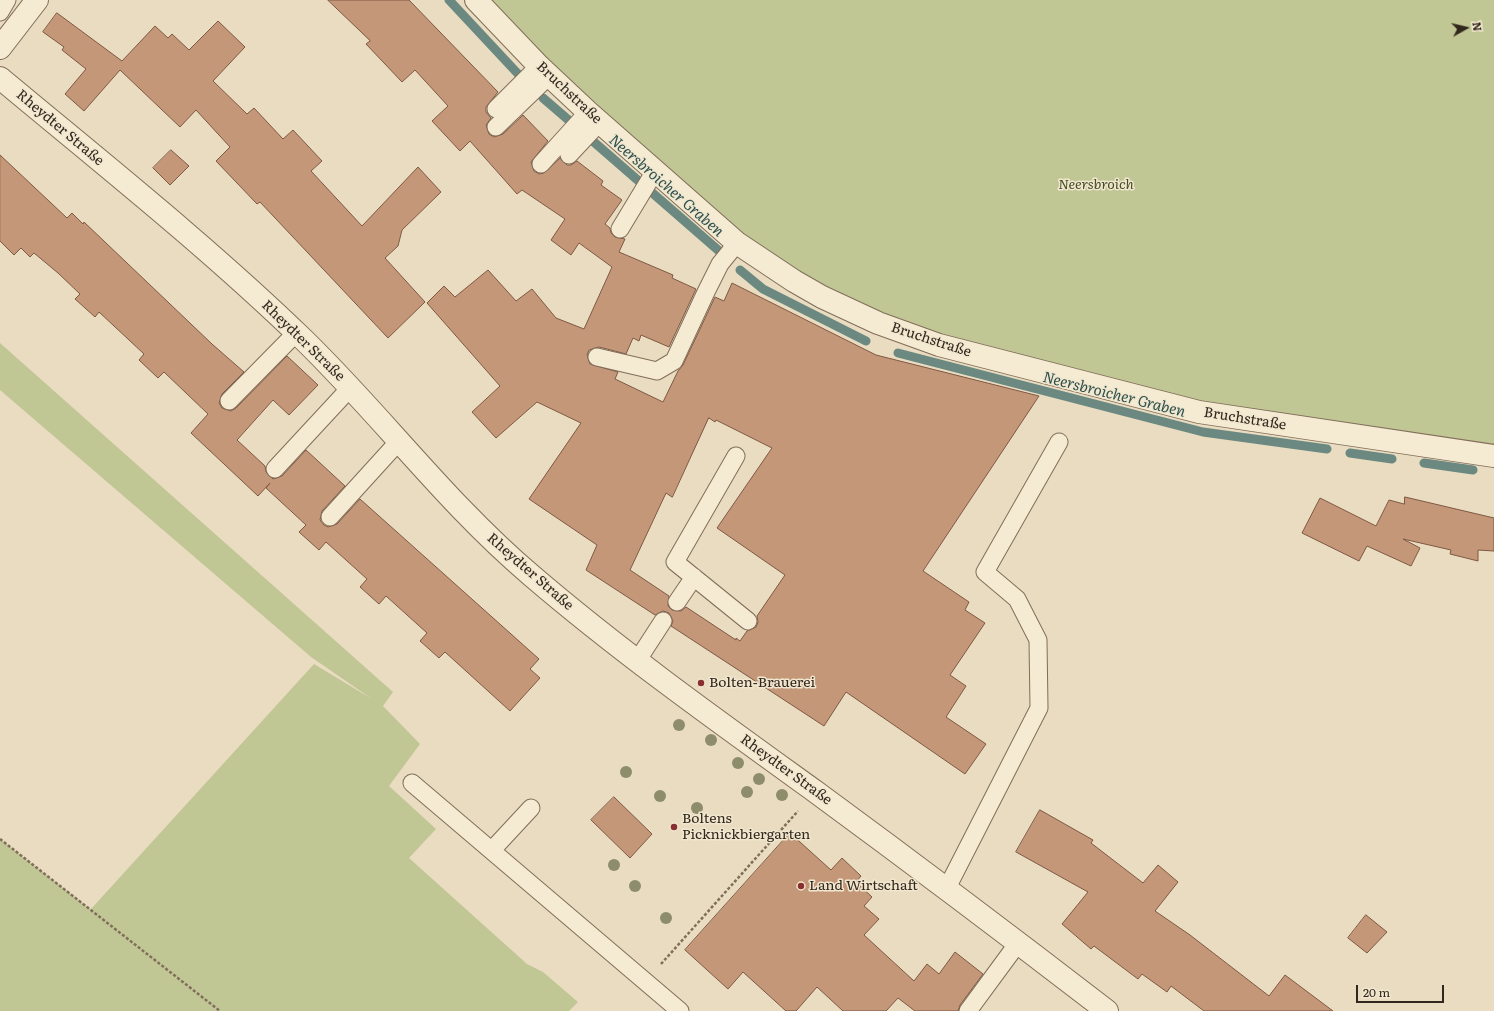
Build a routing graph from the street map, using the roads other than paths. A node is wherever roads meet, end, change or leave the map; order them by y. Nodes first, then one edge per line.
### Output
1 (8, 0) edge
2 (37, 0) edge
3 (476, 0) edge
4 (0, 12) edge
5 (0, 48) edge
6 (0, 78) edge
7 (535, 80) junction
8 (496, 109) dead end
9 (496, 127) dead end
10 (585, 127) junction
11 (569, 155) dead end
12 (541, 164) dead end
13 (648, 183) junction
14 (620, 229) dead end
15 (729, 253) junction
16 (296, 333) junction
17 (597, 357) dead end
18 (351, 387) junction
19 (229, 401) dead end
20 (400, 440) junction
21 (1058, 442) dead end
22 (736, 456) dead end
23 (1494, 456) edge
24 (274, 469) dead end
25 (330, 517) dead end
26 (694, 577) junction
27 (677, 602) dead end
28 (663, 621) dead end
29 (748, 621) dead end
30 (637, 661) junction
31 (412, 783) dead end
32 (531, 808) dead end
33 (492, 850) junction
34 (947, 888) junction
35 (1018, 943) junction
36 (680, 1011) edge
37 (968, 1011) edge
38 (1107, 1011) edge

1 - 4 lane
2 - 5 street
3 - 7 street, Bruchstraße
6 - 16 street, Rheydter Straße
7 - 8 lane
7 - 9 lane
7 - 10 street, Bruchstraße
10 - 11 lane
10 - 12 lane
10 - 13 street, Bruchstraße
13 - 14 lane
13 - 15 street, Bruchstraße
15 - 17 lane
15 - 23 street, Bruchstraße
16 - 18 street, Rheydter Straße
16 - 19 lane
18 - 20 street, Rheydter Straße
18 - 24 lane
20 - 25 lane
20 - 30 street, Rheydter Straße
21 - 34 lane
22 - 26 lane
26 - 27 lane
26 - 29 lane
28 - 30 lane
30 - 34 street, Rheydter Straße
31 - 33 lane
32 - 33 lane
33 - 36 lane
34 - 35 street, Rheydter Straße
35 - 37 lane
35 - 38 street, Rheydter Straße

